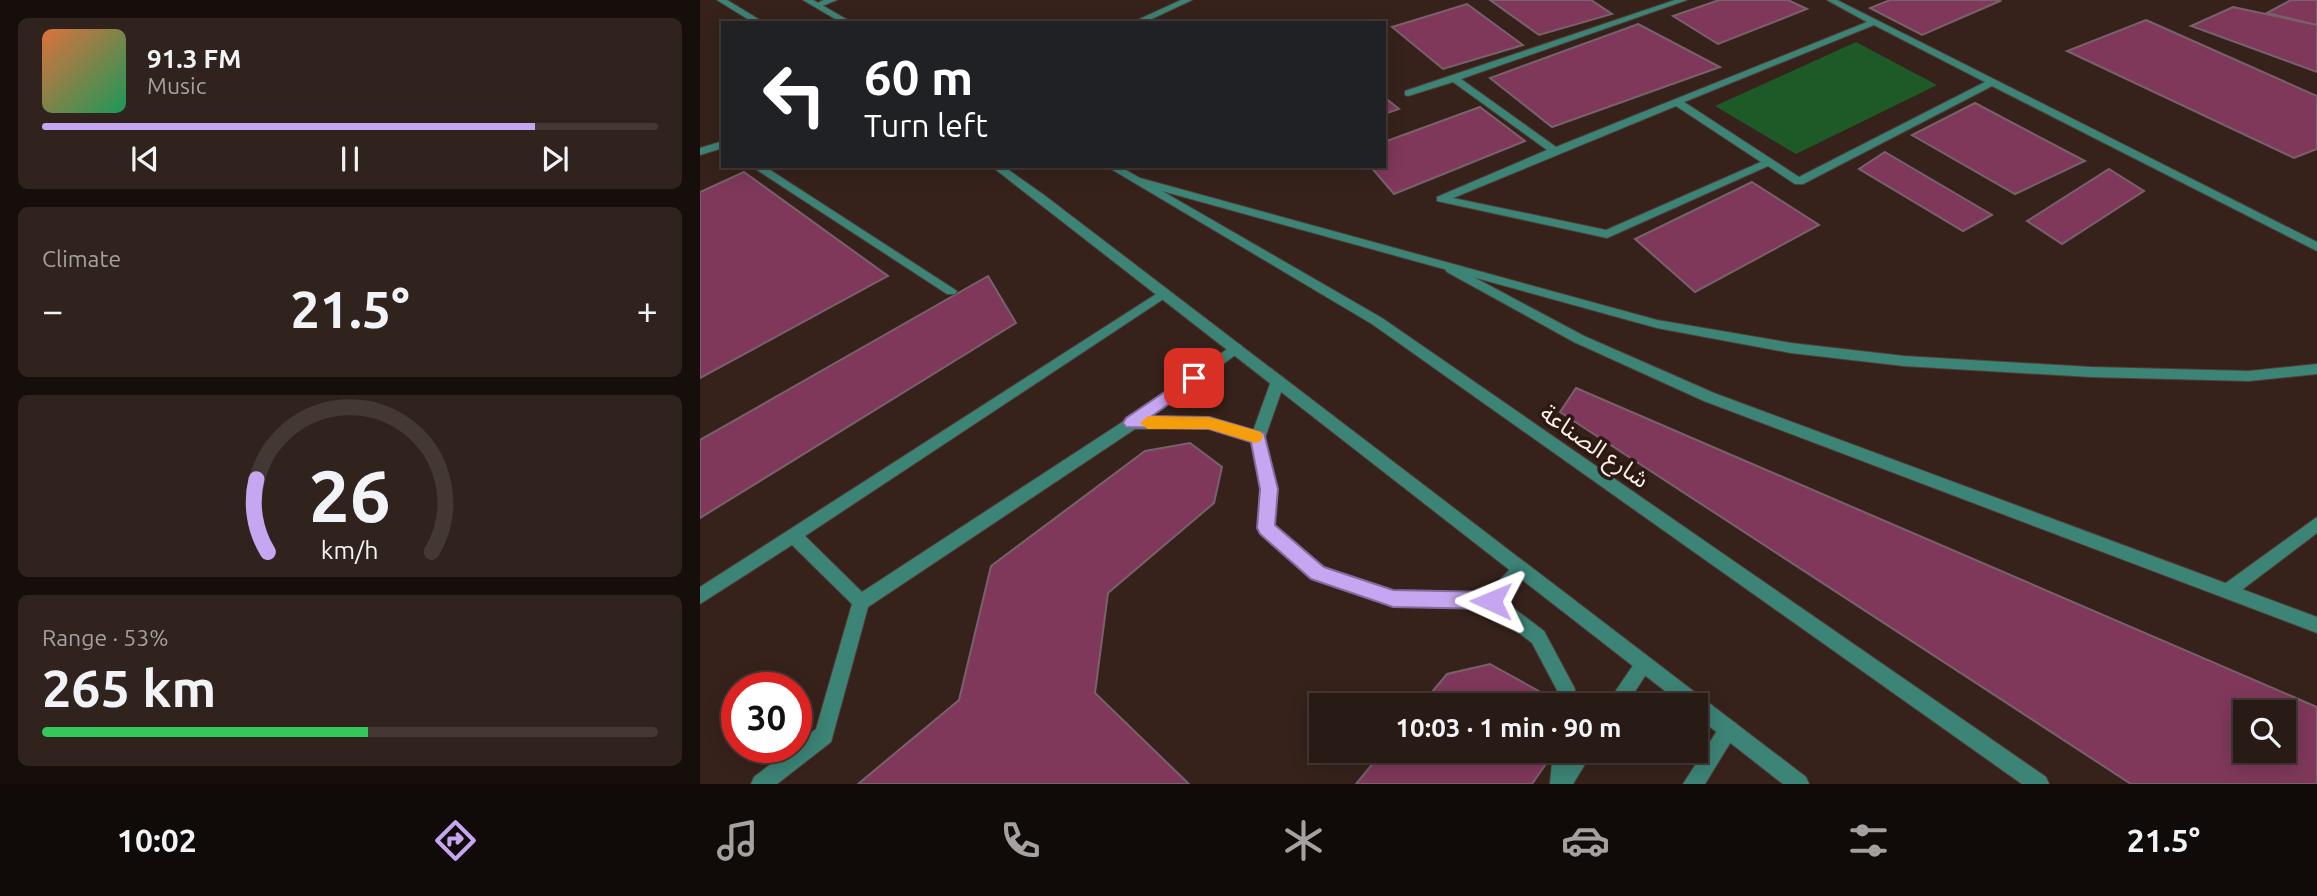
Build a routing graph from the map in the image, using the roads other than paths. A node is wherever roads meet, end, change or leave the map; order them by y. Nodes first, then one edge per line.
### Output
1 (721, 0) edge
2 (807, 0) edge
3 (833, 0) edge
4 (1188, 0) edge
5 (1684, 0) edge
6 (1831, 0) edge
7 (817, 5) junction
8 (758, 21) edge
9 (845, 21) edge
10 (1140, 21) edge
11 (1874, 22) junction
12 (1454, 78) junction
13 (1992, 82) junction
14 (1408, 93) dead end
15 (1677, 102) junction
16 (721, 145) edge
17 (700, 152) edge
18 (1555, 152) junction
19 (1769, 162) junction
20 (760, 168) edge
21 (999, 168) edge
22 (1115, 168) edge
23 (1138, 181) junction
24 (2317, 247) edge
25 (1451, 269) junction
26 (951, 291) dead end
27 (1164, 293) junction
28 (1236, 348) junction
29 (2317, 369) edge
30 (1278, 381) junction
31 (1132, 423) junction
32 (1258, 438) junction
33 (2317, 524) edge
34 (793, 535) junction
35 (1521, 569) junction
36 (2229, 590) junction
37 (700, 596) edge
38 (1491, 601) junction
39 (860, 602) junction
40 (2317, 625) edge
41 (1644, 664) junction
42 (1566, 693) edge
43 (1623, 693) edge
44 (1729, 730) junction
45 (1561, 763) edge
46 (1575, 763) edge
47 (761, 784) edge
48 (1560, 784) edge
49 (1693, 784) edge
50 (1799, 784) edge
51 (2039, 784) edge

1 - 8 street
2 - 7 street
3 - 7 street
4 - 10 street
5 - 12 street
6 - 11 street
7 - 9 street
11 - 13 street
11 - 15 street
12 - 14 street
12 - 18 street
13 - 19 street
13 - 24 street
15 - 18 street
15 - 19 street
16 - 17 street
18 - 19 street
20 - 26 street
21 - 27 street
22 - 23 street, شارع الصناعة
23 - 25 street
23 - 51 street, شارع الصناعة
25 - 29 street
25 - 36 street
27 - 28 street
27 - 34 street
28 - 30 street
28 - 31 street
30 - 32 street
30 - 35 street
31 - 32 street
31 - 39 street
32 - 38 street
33 - 36 street
34 - 37 street
34 - 39 street
35 - 38 street
35 - 41 street
36 - 40 street
38 - 42 street
39 - 47 street
41 - 43 street
41 - 44 street
44 - 49 street
44 - 50 street
45 - 48 street
46 - 48 street

